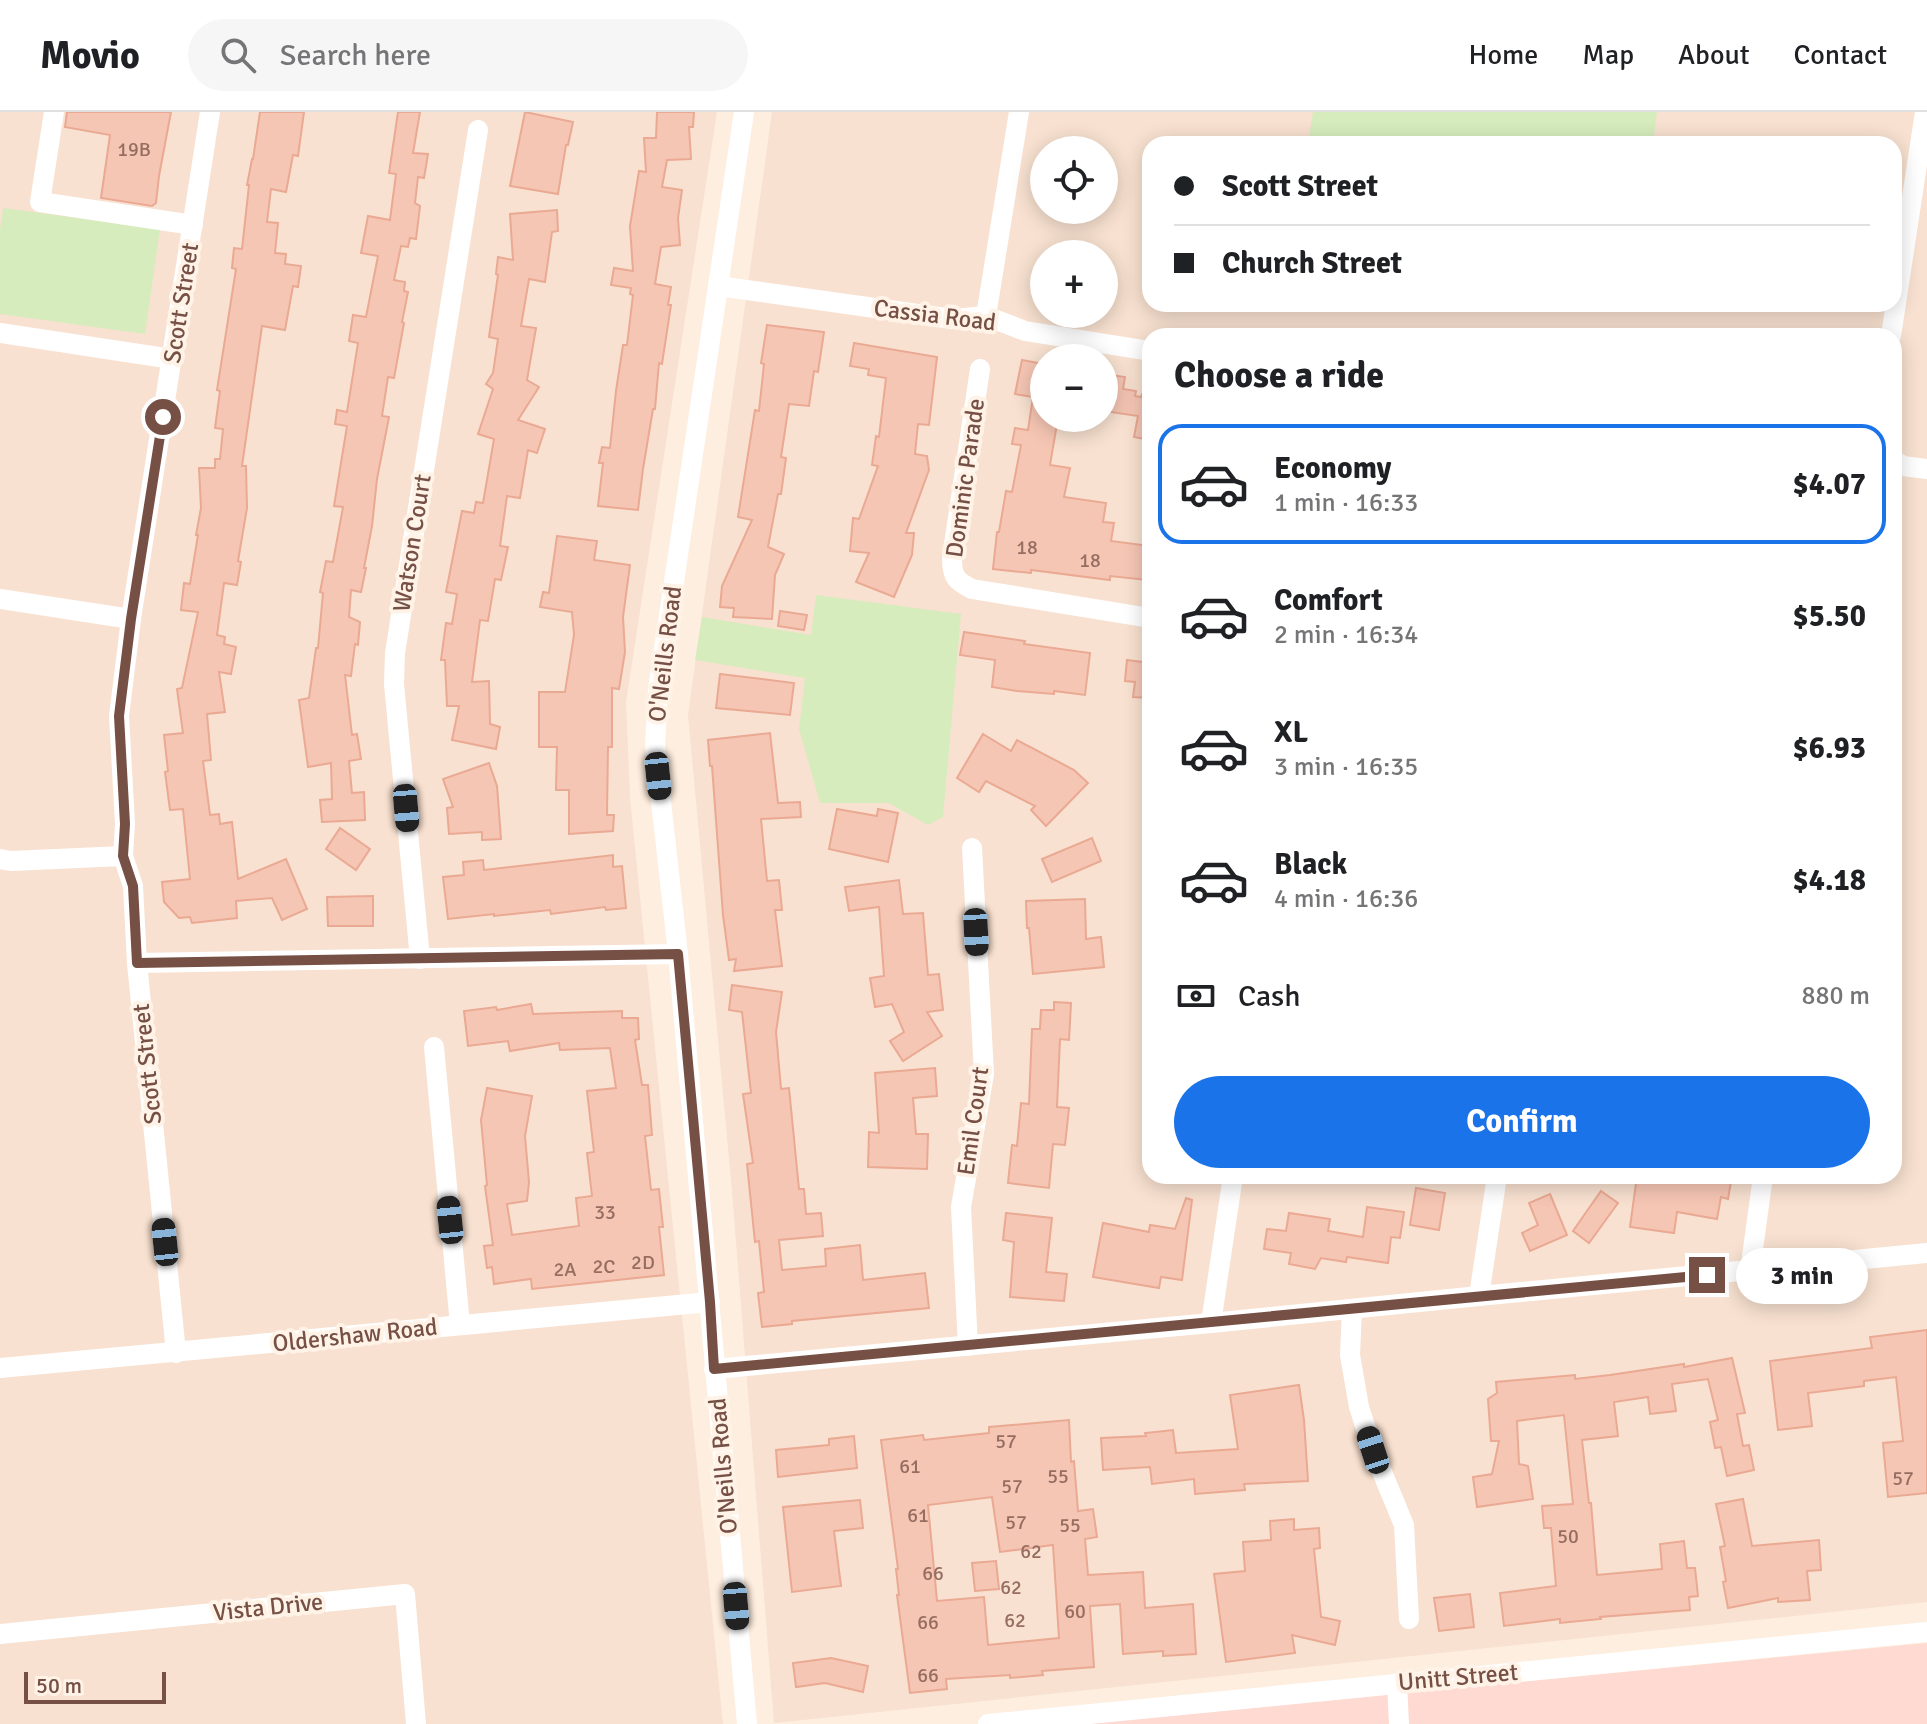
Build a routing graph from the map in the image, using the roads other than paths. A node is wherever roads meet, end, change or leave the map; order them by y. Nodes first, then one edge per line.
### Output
1 (54, 112) edge
2 (210, 112) edge
3 (744, 112) edge
4 (1019, 112) edge
5 (1925, 112) edge
6 (478, 130) dead end
7 (1903, 204) edge
8 (193, 225) junction
9 (718, 286) junction
10 (986, 316) junction
11 (0, 333) edge
12 (1142, 350) edge
13 (172, 359) junction
14 (980, 369) dead end
15 (1902, 465) edge
16 (1927, 469) edge
17 (0, 599) edge
18 (1142, 617) edge
19 (131, 619) junction
20 (972, 848) dead end
21 (123, 856) junction
22 (0, 859) edge
23 (678, 954) junction
24 (420, 959) junction
25 (137, 963) junction
26 (434, 1047) dead end
27 (1232, 1184) edge
28 (1496, 1184) edge
29 (1762, 1184) edge
30 (1927, 1253) edge
31 (1750, 1271) junction
32 (1479, 1296) junction
33 (710, 1302) junction
34 (1352, 1309) junction
35 (1211, 1323) junction
36 (460, 1325) junction
37 (968, 1346) junction
38 (176, 1353) junction
39 (0, 1368) edge
40 (714, 1369) junction
41 (1409, 1619) dead end
42 (1927, 1632) edge
43 (0, 1634) edge
44 (1397, 1683) junction
45 (416, 1724) edge
46 (747, 1724) edge
47 (988, 1724) edge
48 (1399, 1724) edge

1 - 8 street
2 - 8 street, Scott Street
3 - 9 street, O'Neills Road
4 - 10 street
5 - 7 street
6 - 24 street, Watson Court
8 - 13 street, Scott Street
9 - 10 street, Cassia Road
9 - 23 street, O'Neills Road
10 - 12 street, Cassia Road
11 - 13 street
13 - 19 street, Scott Street
14 - 18 street, Dominic Parade
15 - 16 street
17 - 19 street
19 - 21 street, Scott Street
20 - 37 street, Emil Court
21 - 22 street
21 - 25 street, Scott Street
23 - 24 street
23 - 33 street, O'Neills Road
24 - 25 street
25 - 38 street, Scott Street
26 - 36 street
27 - 35 street
28 - 32 street
29 - 31 street
30 - 31 street
31 - 32 street
32 - 34 street
33 - 36 street, Oldershaw Road
33 - 40 street, O'Neills Road
34 - 35 street
34 - 41 street
35 - 37 street
36 - 38 street, Oldershaw Road
37 - 40 street
38 - 39 street, Oldershaw Road
40 - 46 street, O'Neills Road
42 - 44 street, Unitt Street
43 - 45 street, Vista Drive
44 - 47 street, Unitt Street
44 - 48 street

